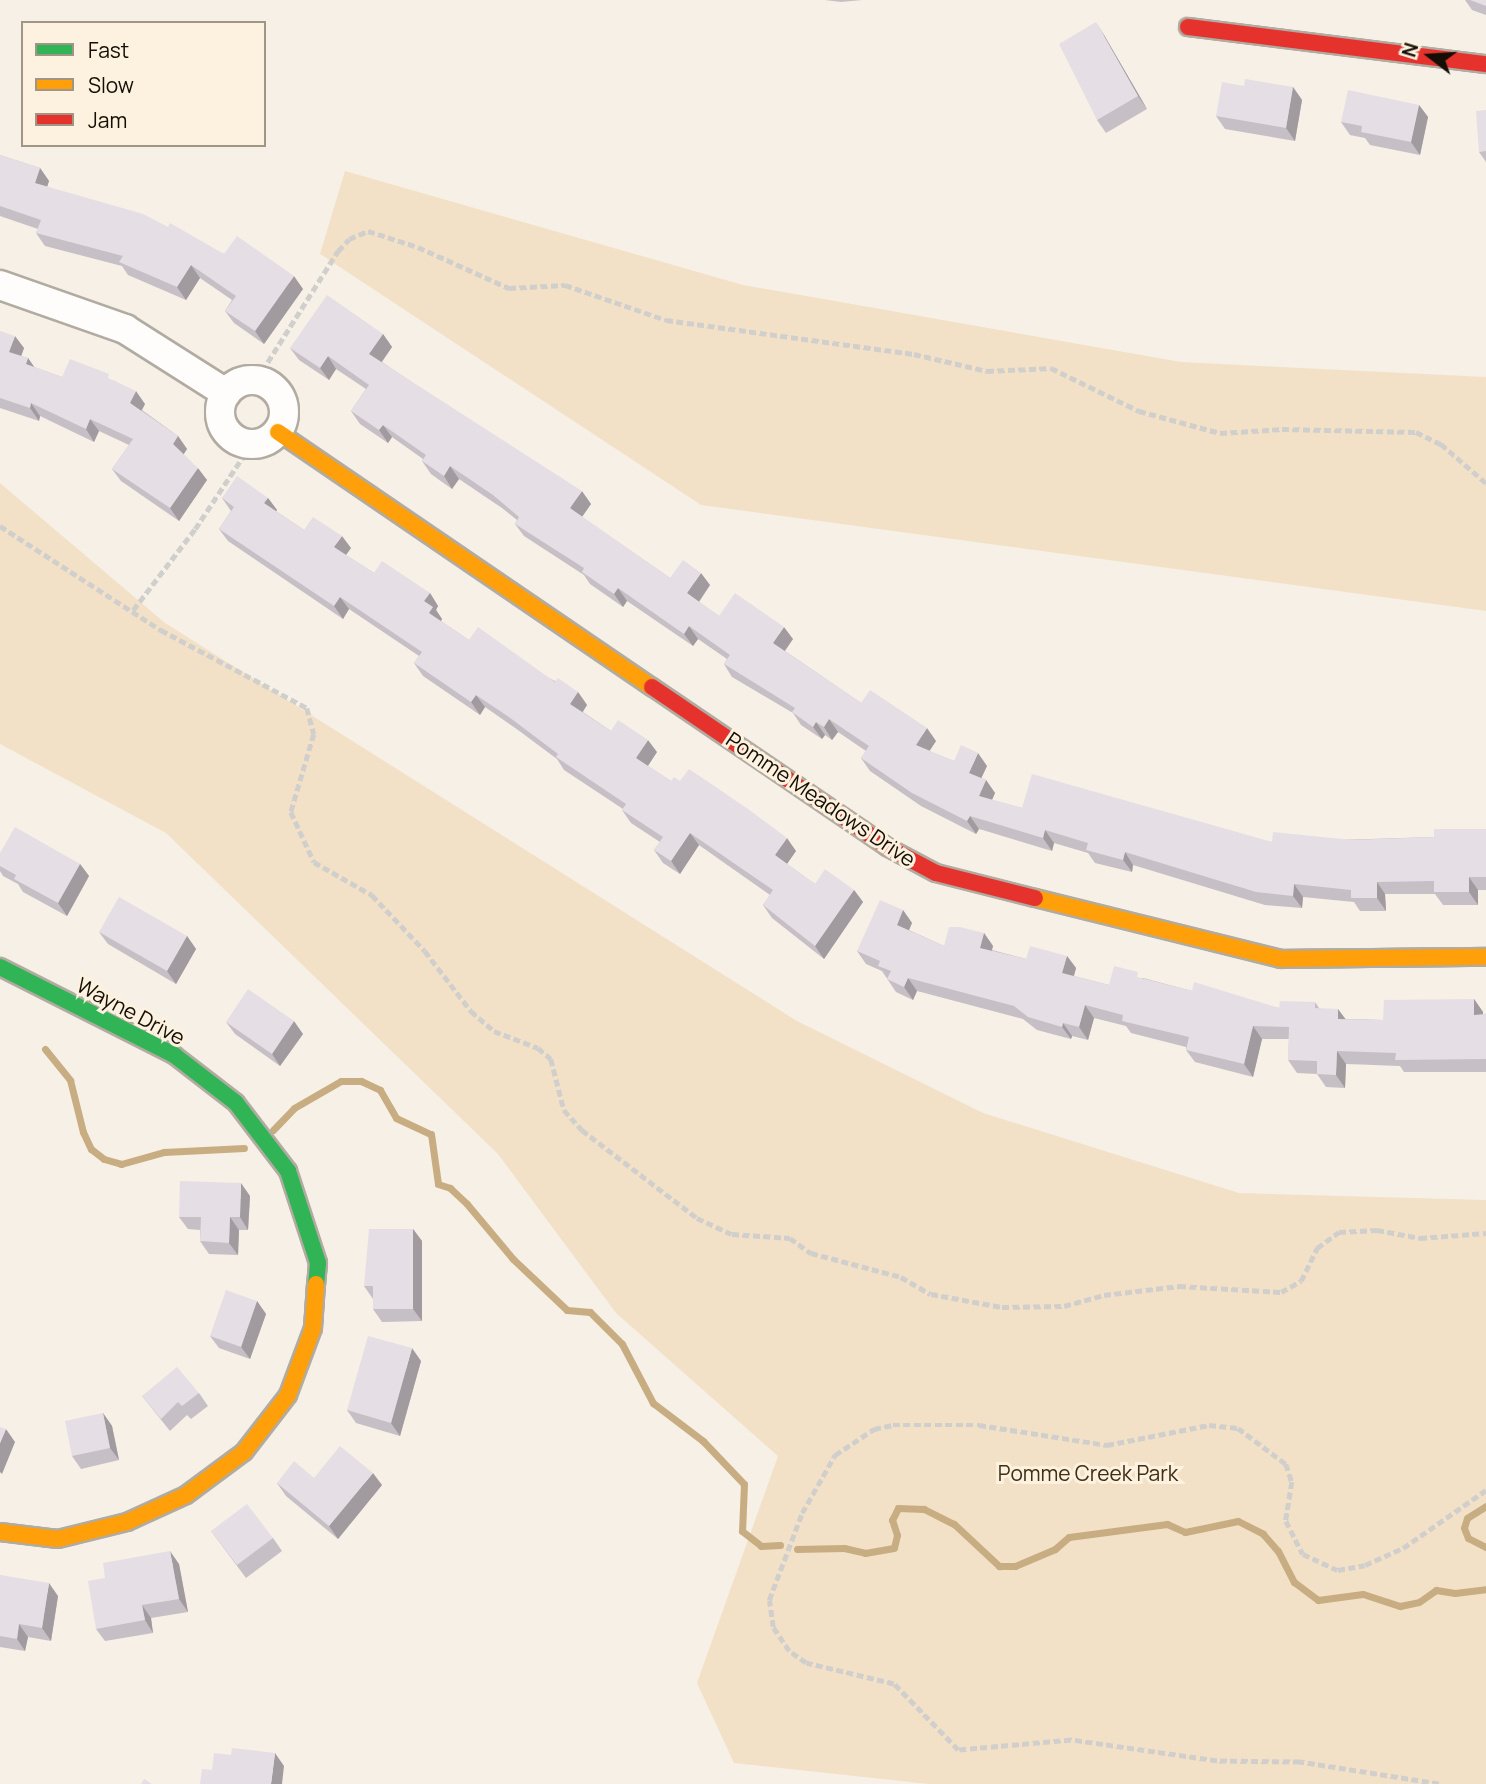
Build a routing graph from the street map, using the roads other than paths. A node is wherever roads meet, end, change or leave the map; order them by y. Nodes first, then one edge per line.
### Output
1 (1188, 27) dead end
2 (1486, 64) edge
3 (0, 285) edge
4 (226, 394) junction
5 (278, 432) junction
6 (1486, 957) edge
7 (0, 967) edge
8 (0, 1532) edge

1 - 2 street
3 - 4 street
4 - 5 street
4 - 5 street
5 - 6 street, Pomme Meadows Drive
7 - 8 street, Wayne Drive

